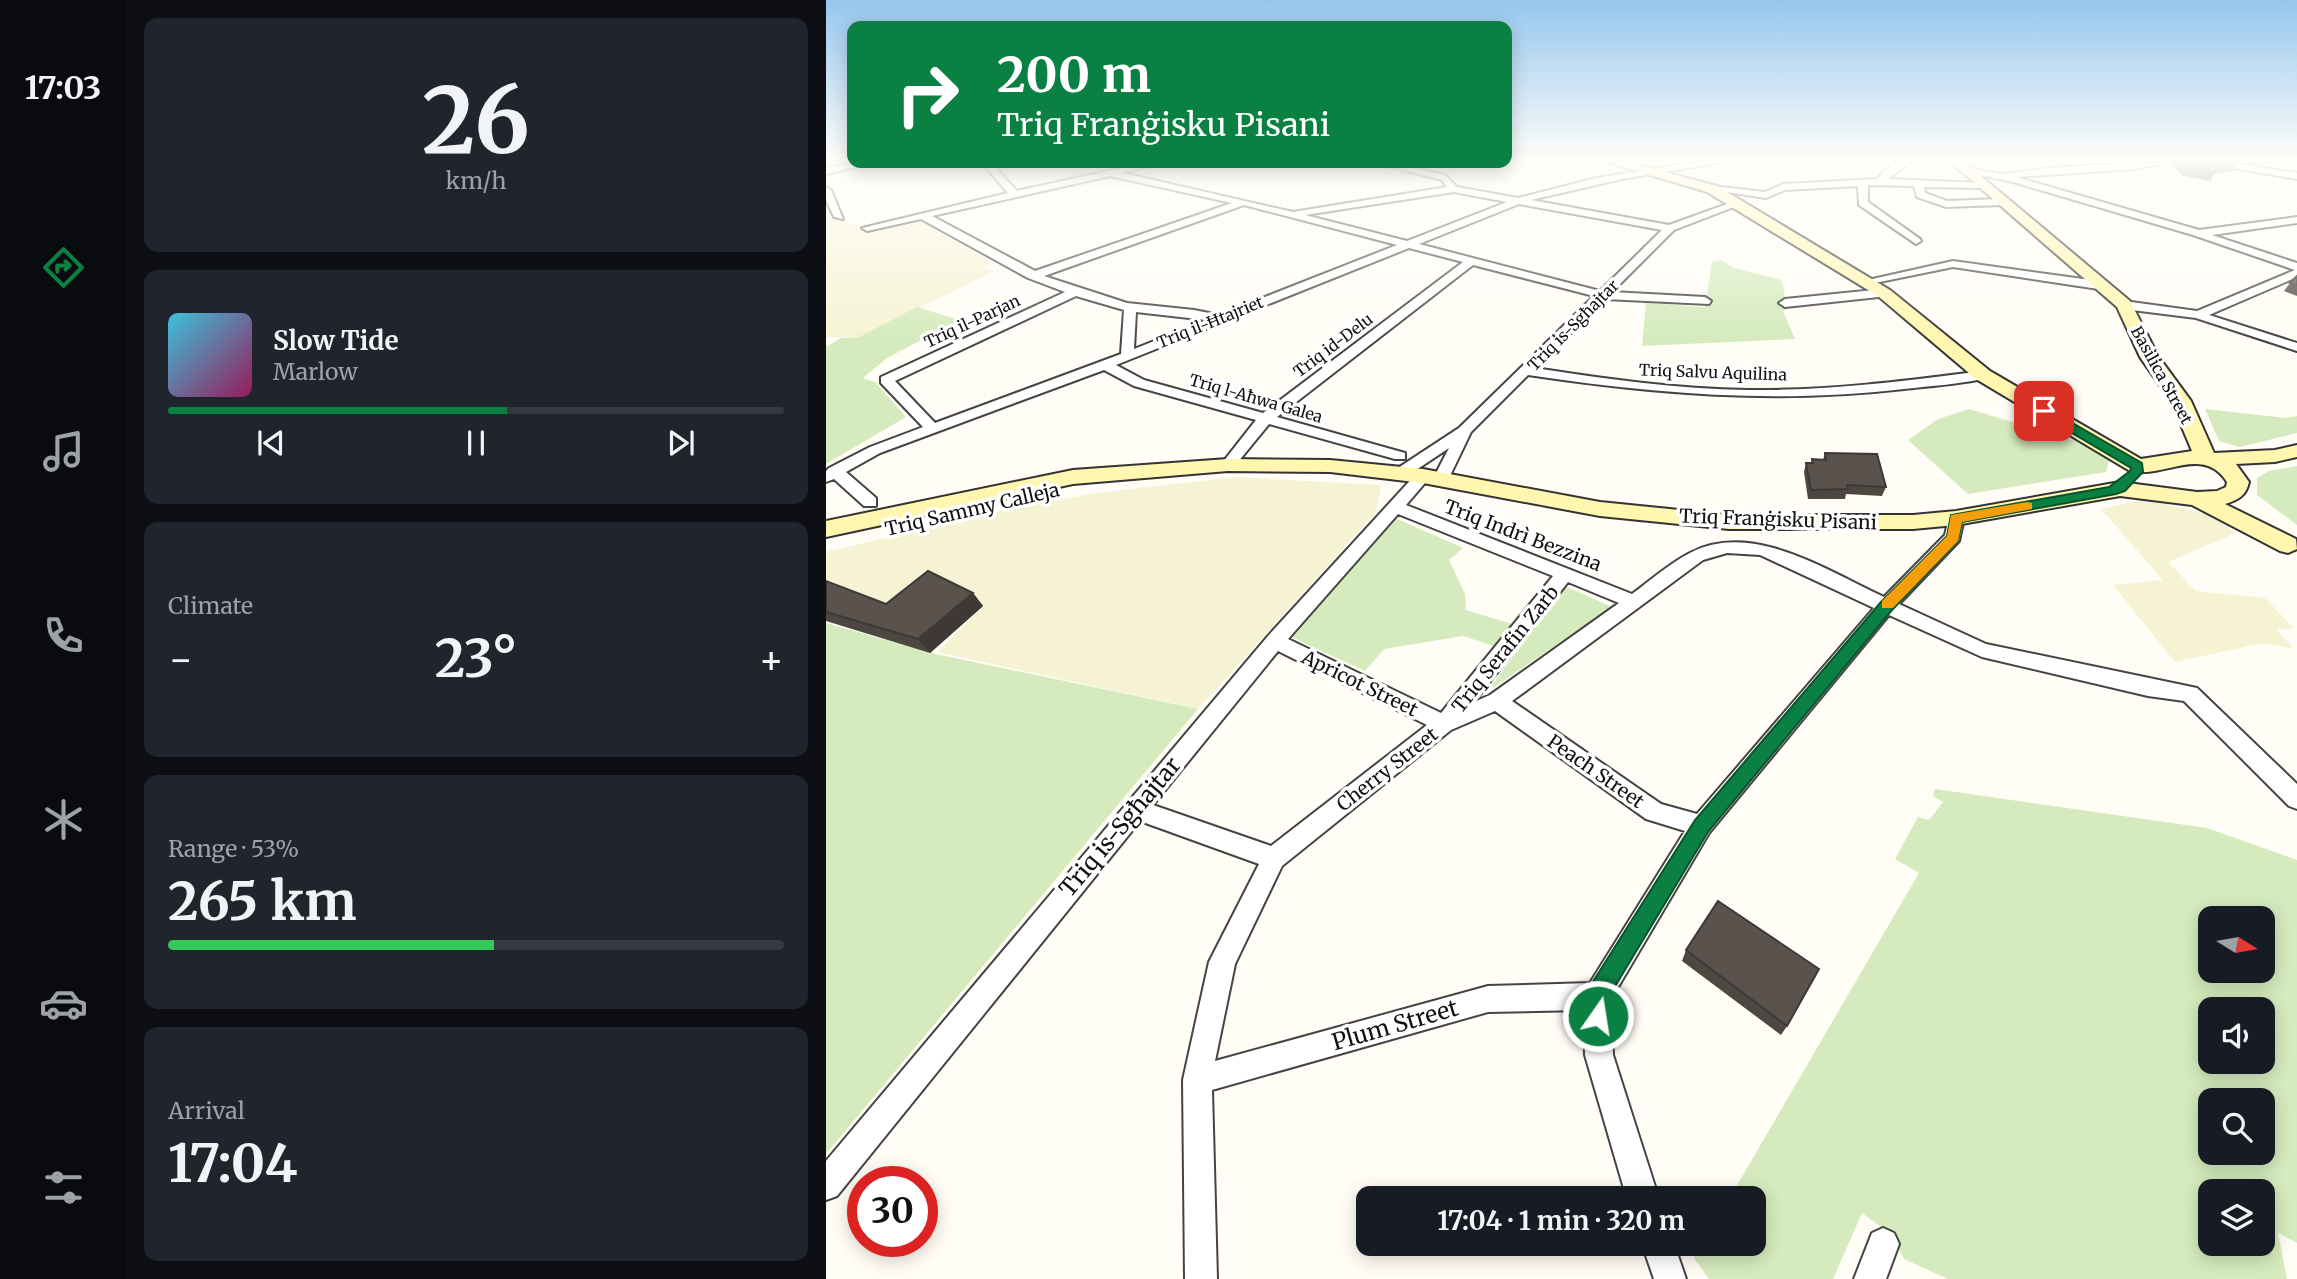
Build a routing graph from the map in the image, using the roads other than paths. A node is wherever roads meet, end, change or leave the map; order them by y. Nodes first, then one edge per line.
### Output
1 (898, 221) edge
2 (932, 221) edge
3 (1190, 221) edge
4 (1314, 221) edge
5 (1467, 221) edge
6 (1631, 221) edge
7 (1690, 221) edge
8 (1761, 221) edge
9 (1888, 221) edge
10 (2024, 221) edge
11 (2155, 221) edge
12 (2292, 221) edge
13 (867, 228) dead end
14 (1670, 228) junction
15 (2197, 233) junction
16 (1916, 242) dead end
17 (1404, 245) junction
18 (1469, 263) junction
19 (2297, 267) edge
20 (2297, 274) edge
21 (1032, 276) junction
22 (1865, 282) junction
23 (2105, 286) junction
24 (1073, 293) junction
25 (1884, 293) junction
26 (1603, 295) junction
27 (1705, 301) dead end
28 (1785, 303) dead end
29 (2124, 304) junction
30 (1130, 307) junction
31 (2198, 315) junction
32 (1217, 319) junction
33 (2297, 347) edge
34 (1127, 357) junction
35 (1105, 365) junction
36 (1526, 371) junction
37 (1983, 375) junction
38 (1265, 419) junction
39 (932, 428) junction
40 (1465, 430) junction
41 (2297, 451) edge
42 (2275, 456) junction
43 (2209, 458) junction
44 (1228, 465) junction
45 (2137, 469) junction
46 (1416, 471) junction
47 (831, 474) edge
48 (2237, 485) junction
49 (2120, 488) junction
50 (2168, 496) junction
51 (2197, 499) junction
52 (870, 502) dead end
53 (1396, 507) junction
54 (1956, 519) junction
55 (827, 532) edge
56 (2292, 549) edge
57 (1566, 573) junction
58 (1636, 602) junction
59 (1886, 606) junction
60 (1275, 641) junction
61 (1497, 701) junction
62 (1444, 724) junction
63 (2297, 799) edge
64 (1134, 809) junction
65 (1702, 826) junction
66 (1274, 858) junction
67 (1597, 996) junction
68 (1197, 1080) junction
69 (826, 1185) edge
70 (1639, 1186) edge
71 (1883, 1244) dead end
72 (1662, 1256) edge
73 (1201, 1279) edge
74 (1670, 1279) edge
75 (1870, 1279) edge

1 - 13 street
2 - 21 street
3 - 21 street
4 - 17 street
5 - 17 street, Triq il-Ħtajriet
6 - 14 street
7 - 14 street, Triq is-Sgħajtar
8 - 22 street
9 - 16 street
10 - 23 street, Basilica Street
11 - 15 street
12 - 15 street
14 - 26 street, Triq is-Sgħajtar
15 - 19 street
17 - 18 street
17 - 32 street, Triq il-Ħtajriet
18 - 26 street
18 - 38 street, Triq id-Delu
20 - 31 street
21 - 24 street
22 - 23 street
22 - 25 street
23 - 29 street, Basilica Street
24 - 30 street
24 - 39 street, Triq il-Parjan
25 - 28 street
25 - 37 street
26 - 27 street
26 - 36 street, Triq is-Sgħajtar
29 - 31 street
29 - 43 street, Basilica Street
30 - 32 street
30 - 34 street
31 - 33 street
32 - 34 street, Triq il-Ħtajriet
34 - 35 street, Triq il-Ħtajriet
35 - 38 street, Triq l-Aħwa Galea
35 - 39 street, Triq il-Ħtajriet
36 - 37 street, Triq Salvu Aquilina
36 - 40 street, Triq is-Sgħajtar
37 - 45 street
38 - 44 street, Triq id-Delu
38 - 46 street, Triq l-Aħwa Galea
39 - 47 street, Triq il-Ħtajriet
40 - 46 street, Triq is-Sgħajtar
40 - 46 street
41 - 42 street
42 - 43 street
42 - 48 street
43 - 45 street
43 - 48 street
44 - 46 street, Triq Franġisku Pisani
44 - 55 street, Triq Sammy Calleja
45 - 49 street
45 - 50 street
46 - 53 street, Triq is-Sgħajtar
46 - 54 street, Triq Franġisku Pisani
47 - 52 street
48 - 51 street
48 - 56 street
49 - 50 street, Triq Franġisku Pisani
49 - 54 street, Triq Franġisku Pisani
50 - 51 street, Triq Franġisku Pisani
51 - 56 street
53 - 57 street, Triq Indrì Bezzina
53 - 60 street, Triq is-Sgħajtar
54 - 59 street
57 - 58 street, Triq Indrì Bezzina
57 - 62 street, Triq Serafin Zarb
58 - 59 street, Cherry Street
58 - 61 street, Cherry Street
59 - 63 street, Cherry Street
59 - 65 street
60 - 62 street, Apricot Street
60 - 64 street, Triq is-Sgħajtar
61 - 62 street, Cherry Street
61 - 65 street, Peach Street
62 - 66 street, Cherry Street
64 - 66 street
64 - 69 street, Triq is-Sgħajtar
65 - 67 street
66 - 68 street, Cherry Street
67 - 68 street, Plum Street
67 - 70 street
68 - 73 street, Cherry Street
71 - 75 street
72 - 74 street

